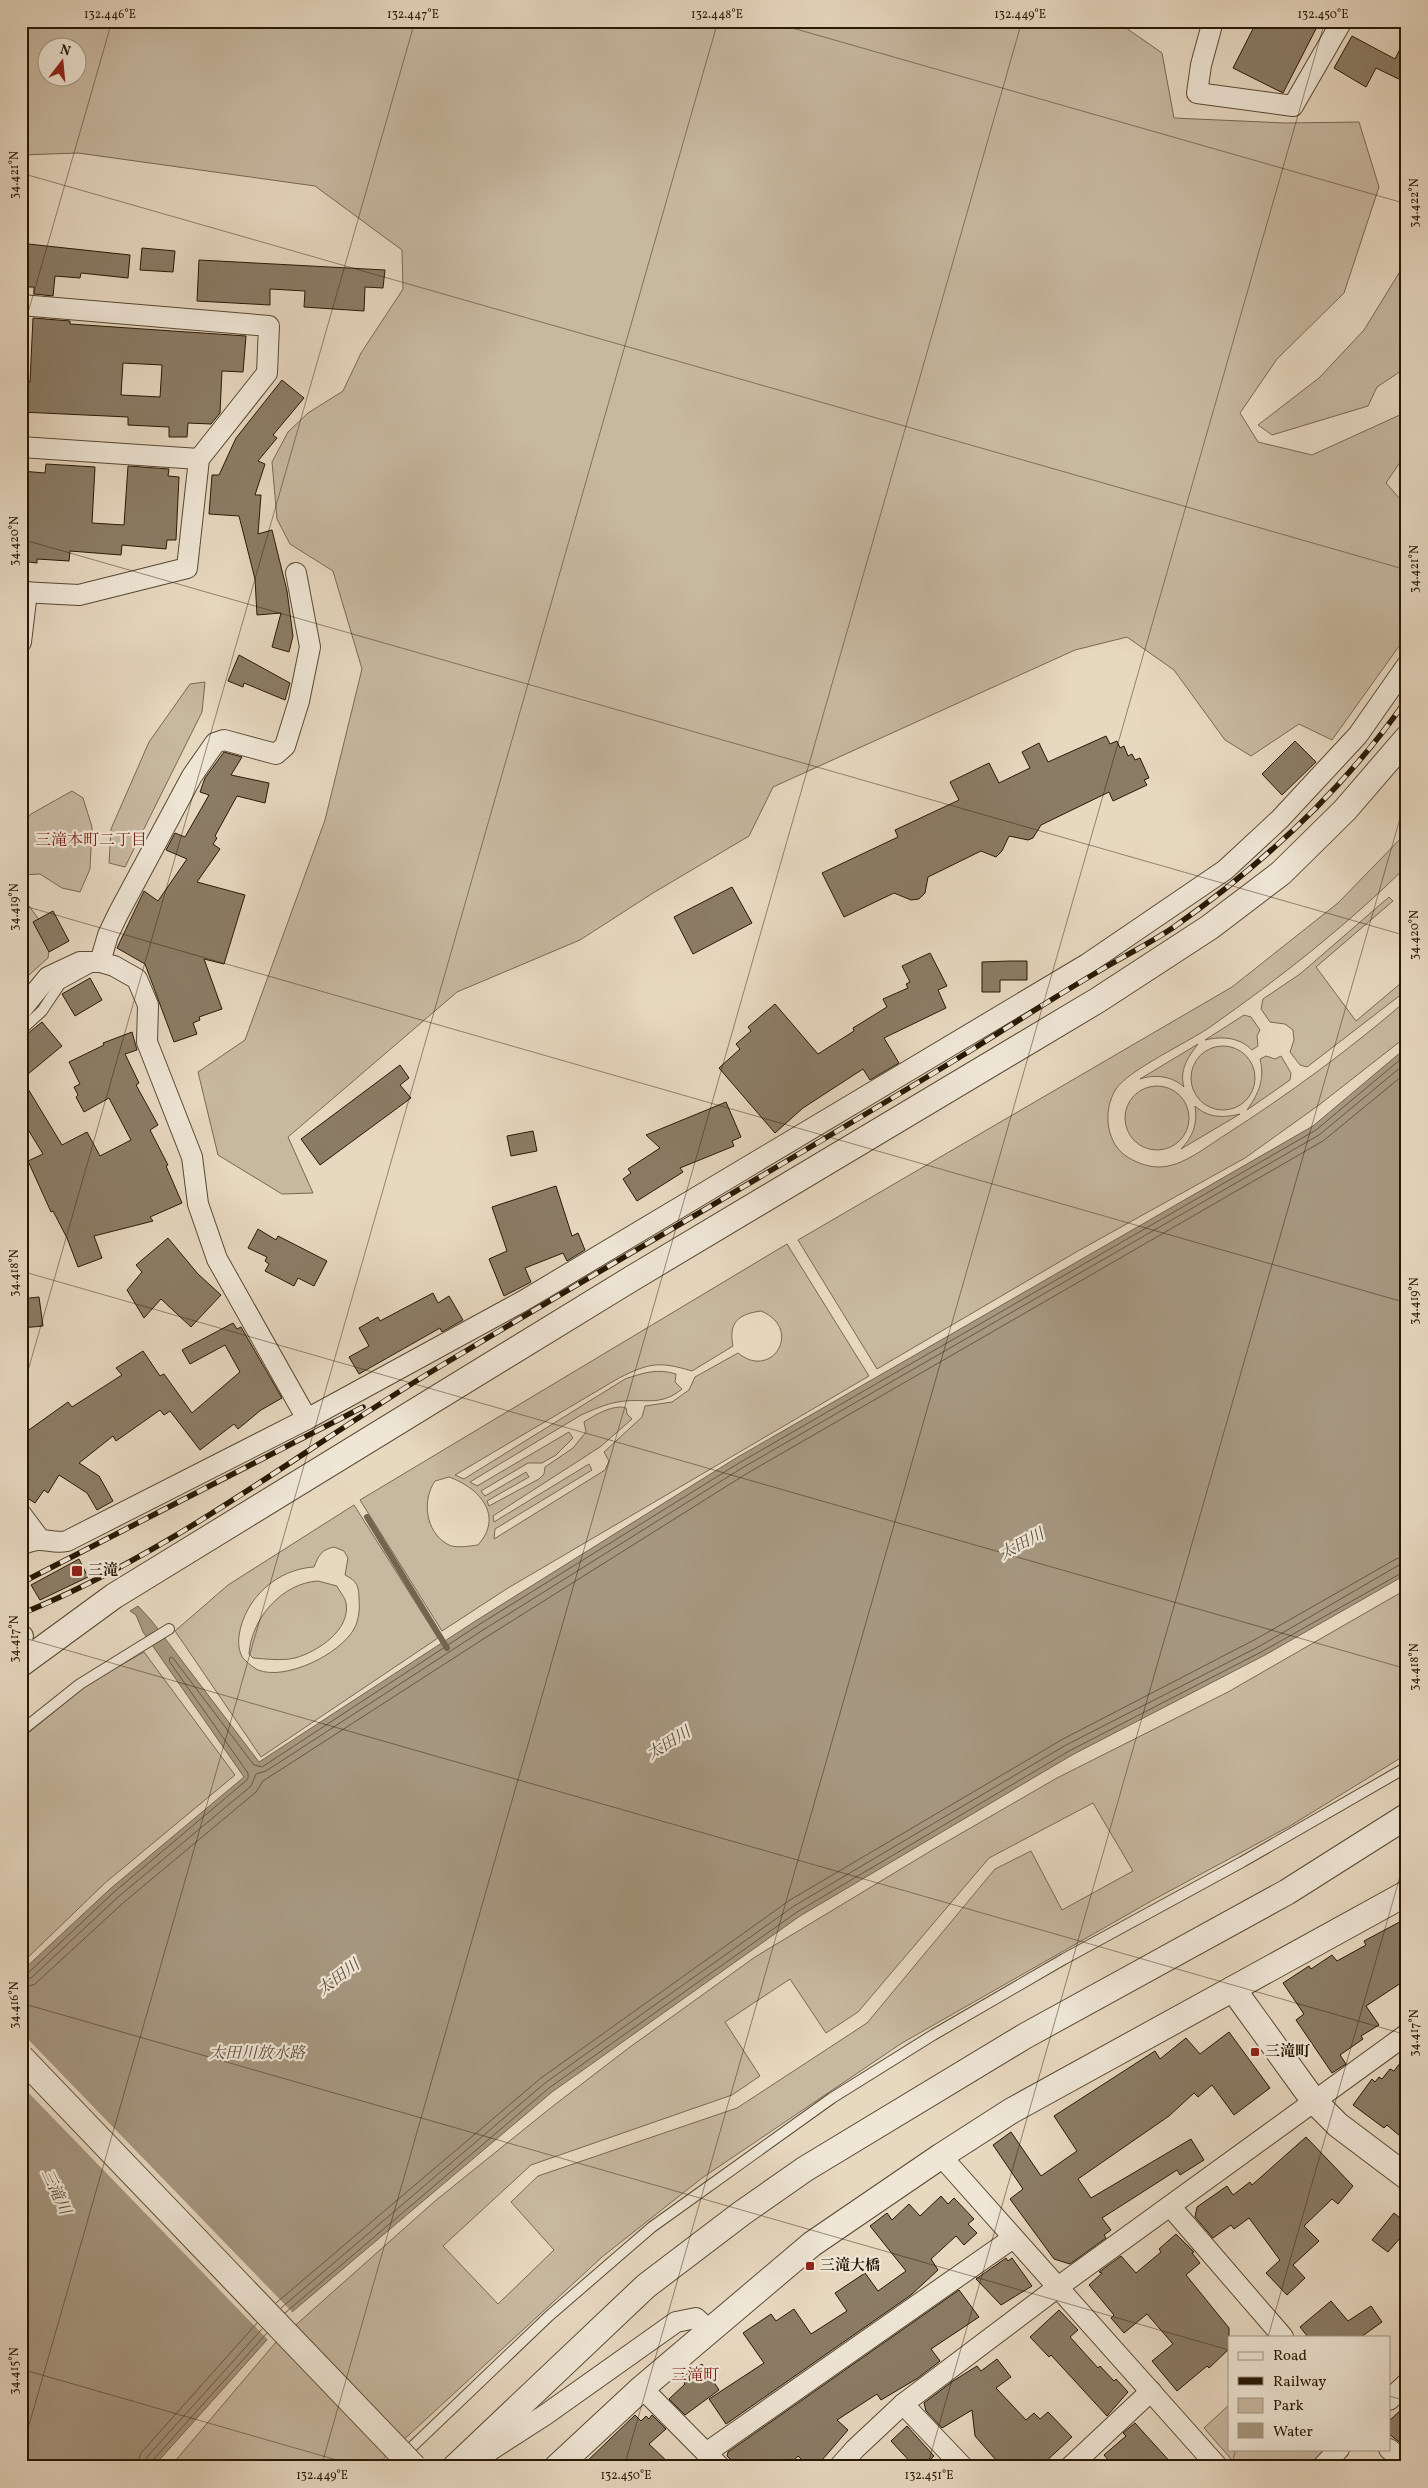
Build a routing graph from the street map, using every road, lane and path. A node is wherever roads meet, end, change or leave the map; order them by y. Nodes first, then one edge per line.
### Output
1 (1213, 21) edge
2 (1342, 21) edge
3 (21, 305) edge
4 (21, 447) edge
5 (199, 460) junction
6 (296, 573) dead end
7 (24, 592) edge
8 (21, 642) edge
9 (1407, 665) edge
10 (1407, 738) edge
11 (100, 962) junction
12 (21, 1010) edge
13 (21, 1030) edge
14 (307, 1419) junction
15 (21, 1514) edge
16 (30, 1542) edge
17 (170, 1629) dead end
18 (21, 1664) edge
19 (21, 1731) edge
20 (1407, 1767) edge
21 (1407, 1816) edge
22 (1407, 1893) edge
23 (1233, 1989) junction
24 (1407, 2034) edge
25 (21, 2057) edge
26 (1314, 2100) junction
27 (941, 2156) junction
28 (1407, 2177) edge
29 (1170, 2206) junction
30 (1013, 2238) junction
31 (1058, 2287) junction
32 (710, 2330) junction
33 (1282, 2336) edge
34 (1407, 2382) edge
35 (642, 2388) junction
36 (1151, 2391) junction
37 (1390, 2399) edge
38 (903, 2404) junction
39 (1338, 2450) edge
40 (1390, 2450) edge
41 (706, 2453) junction
42 (1407, 2463) edge
43 (391, 2467) edge
44 (414, 2467) edge
45 (455, 2467) edge
46 (465, 2467) edge
47 (557, 2467) edge
48 (720, 2467) edge
49 (840, 2467) edge
50 (963, 2467) edge
51 (1070, 2467) edge
52 (1218, 2467) edge
53 (1322, 2467) edge

1 - 2 street
3 - 5 street
4 - 5 street
5 - 7 street
6 - 11 street
7 - 8 street
9 - 14 street
10 - 18 street
11 - 12 street
11 - 13 lane
11 - 14 street
14 - 16 street
15 - 16 street
17 - 19 lane
20 - 43 lane
21 - 45 street
22 - 23 street
23 - 26 street
23 - 27 street
24 - 26 street
25 - 44 street, bridge
26 - 28 street
26 - 29 street
27 - 30 street
27 - 32 street
29 - 31 street
29 - 33 street
30 - 31 street
30 - 41 street
31 - 36 street
31 - 38 street
32 - 35 street
32 - 46 street
34 - 37 street
35 - 41 street
35 - 47 street
36 - 51 street
36 - 52 street
38 - 49 street
38 - 50 street
39 - 53 street
40 - 42 street
41 - 48 street

